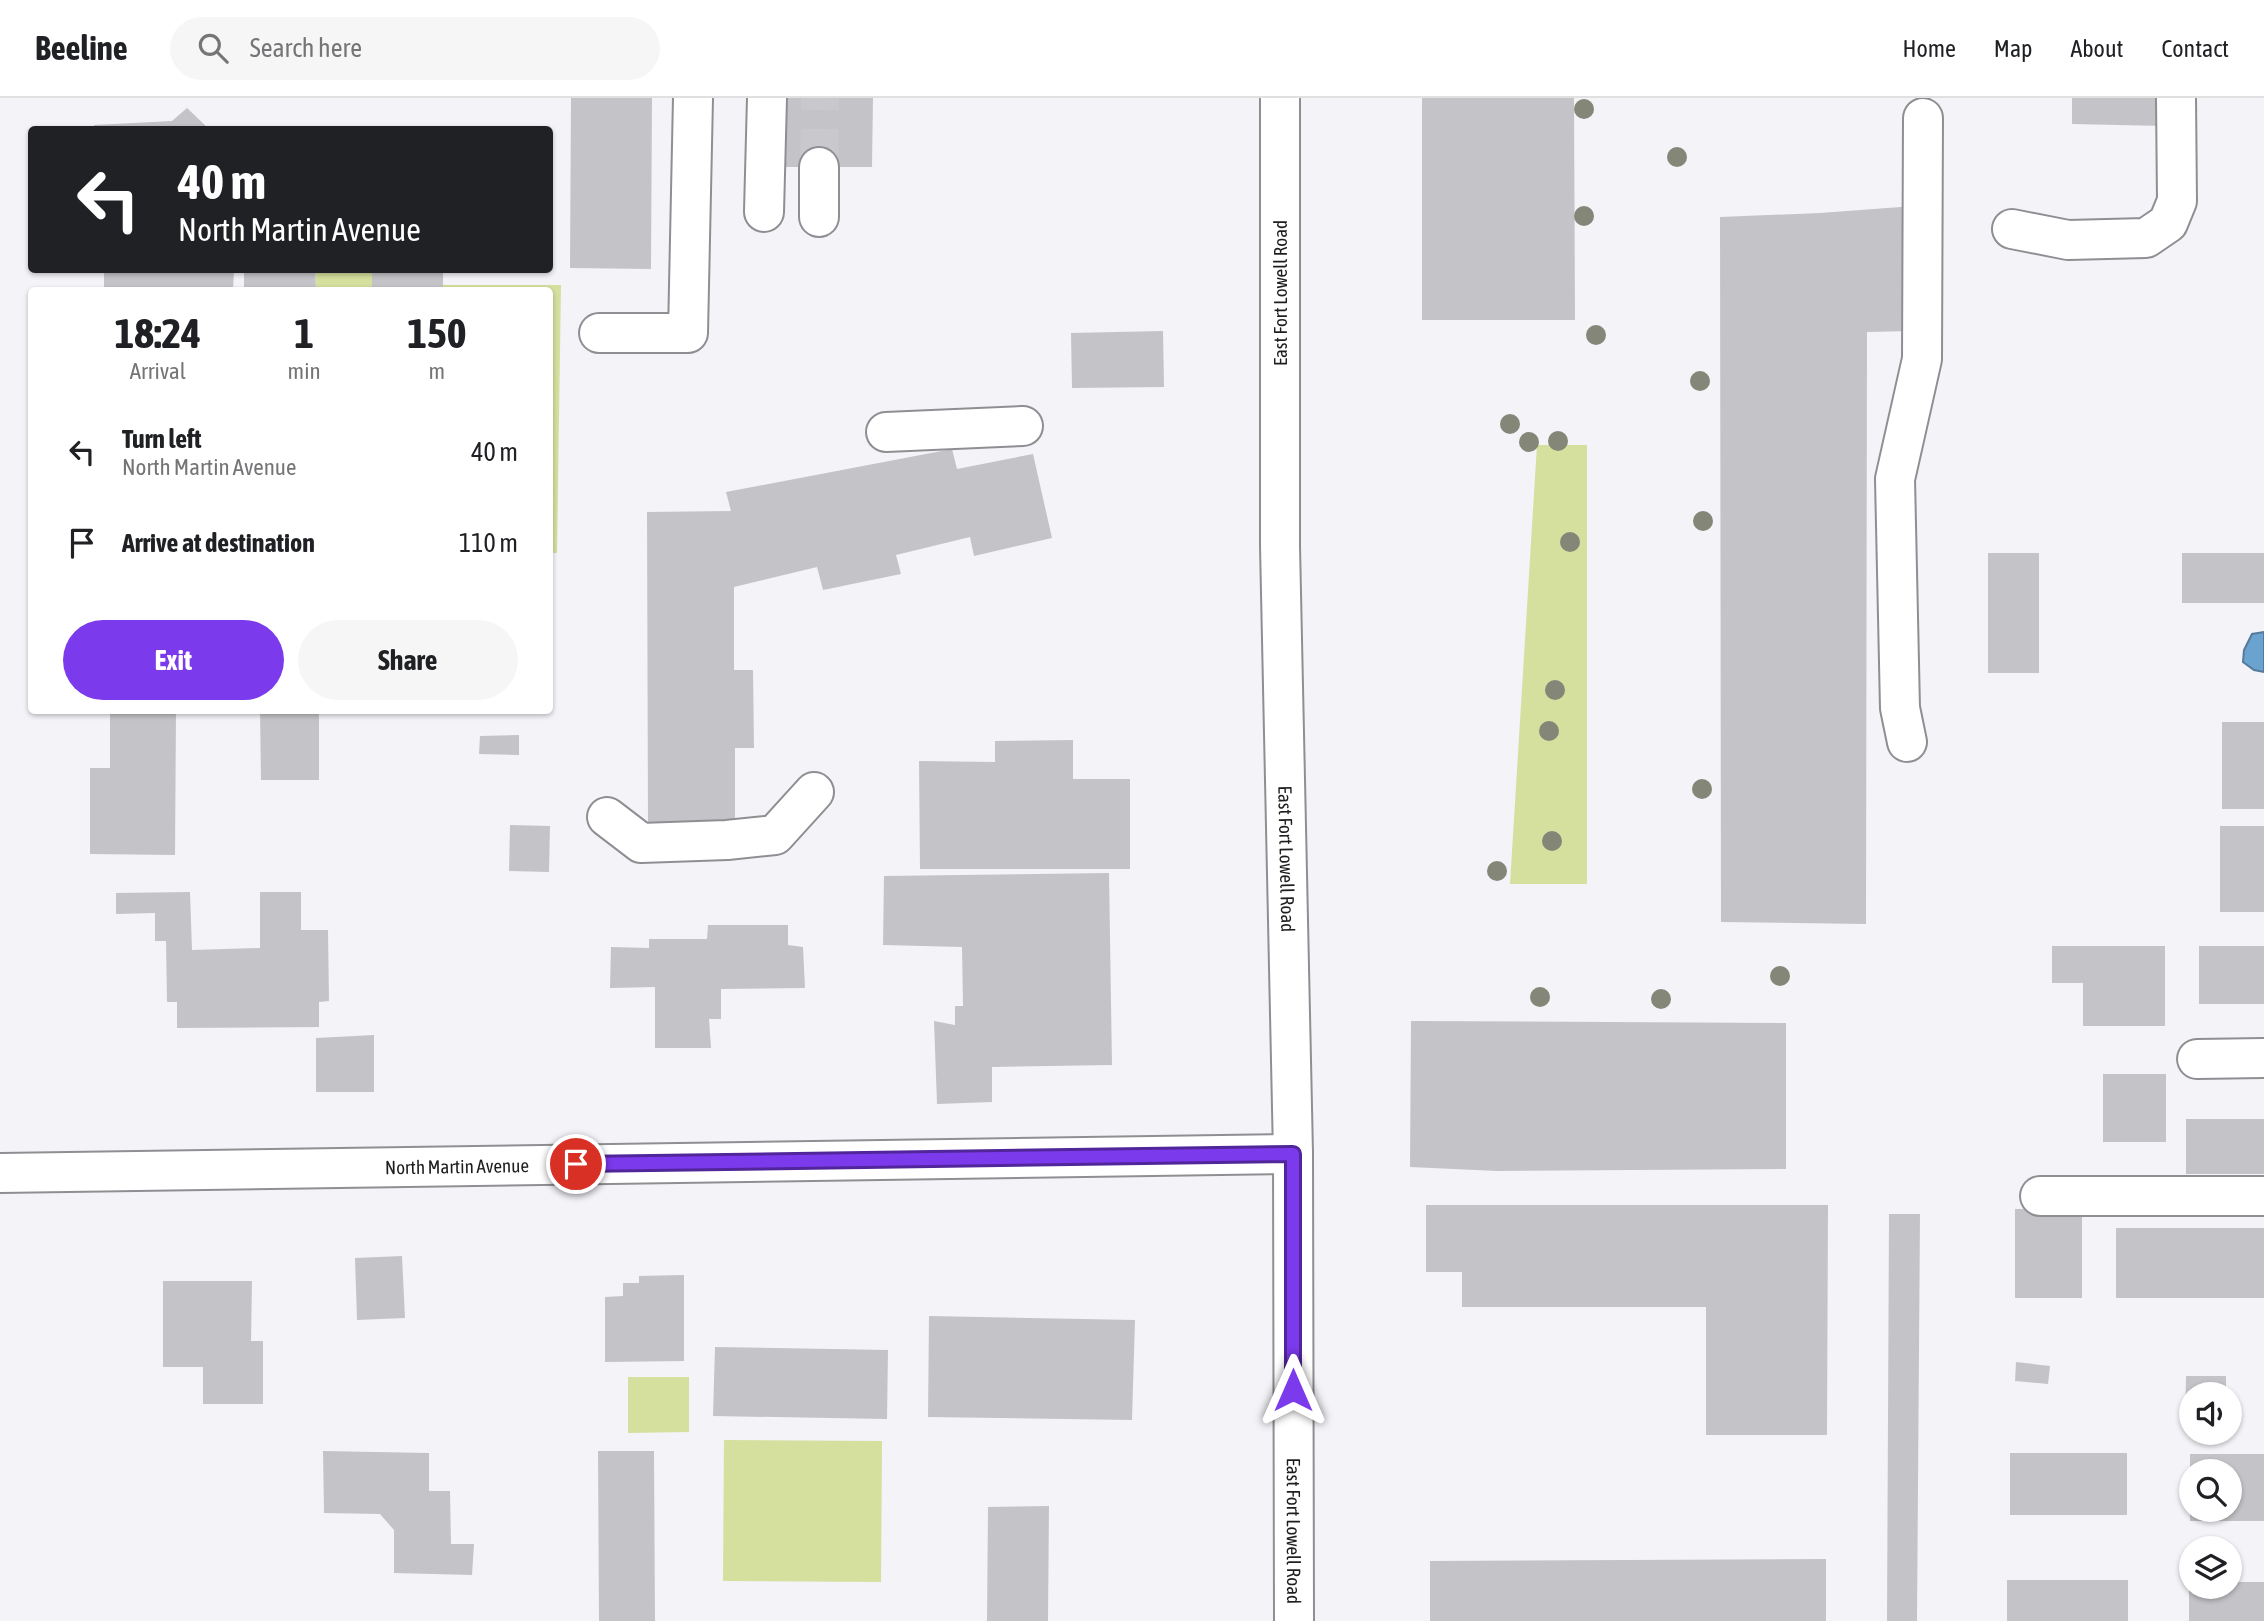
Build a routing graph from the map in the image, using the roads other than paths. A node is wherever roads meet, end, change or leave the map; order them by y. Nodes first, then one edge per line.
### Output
1 (692, 98) edge
2 (767, 98) edge
3 (1280, 98) edge
4 (2176, 98) edge
5 (1923, 118) dead end
6 (820, 167) tunnel mouth
7 (764, 212) dead end
8 (819, 217) dead end
9 (2012, 229) dead end
10 (599, 333) dead end
11 (1023, 426) dead end
12 (886, 432) dead end
13 (1907, 742) dead end
14 (814, 792) dead end
15 (607, 817) dead end
16 (2264, 1058) edge
17 (2197, 1059) dead end
18 (1293, 1154) junction
19 (0, 1173) edge
20 (2040, 1196) dead end
21 (2264, 1196) edge
22 (1294, 1621) edge

1 - 10 main road
2 - 7 main road
3 - 18 main road, East Fort Lowell Road
4 - 9 main road
5 - 13 main road
6 - 8 main road
11 - 12 main road
14 - 15 main road
16 - 17 main road
18 - 19 main road, North Martin Avenue
18 - 22 main road, East Fort Lowell Road
20 - 21 main road

